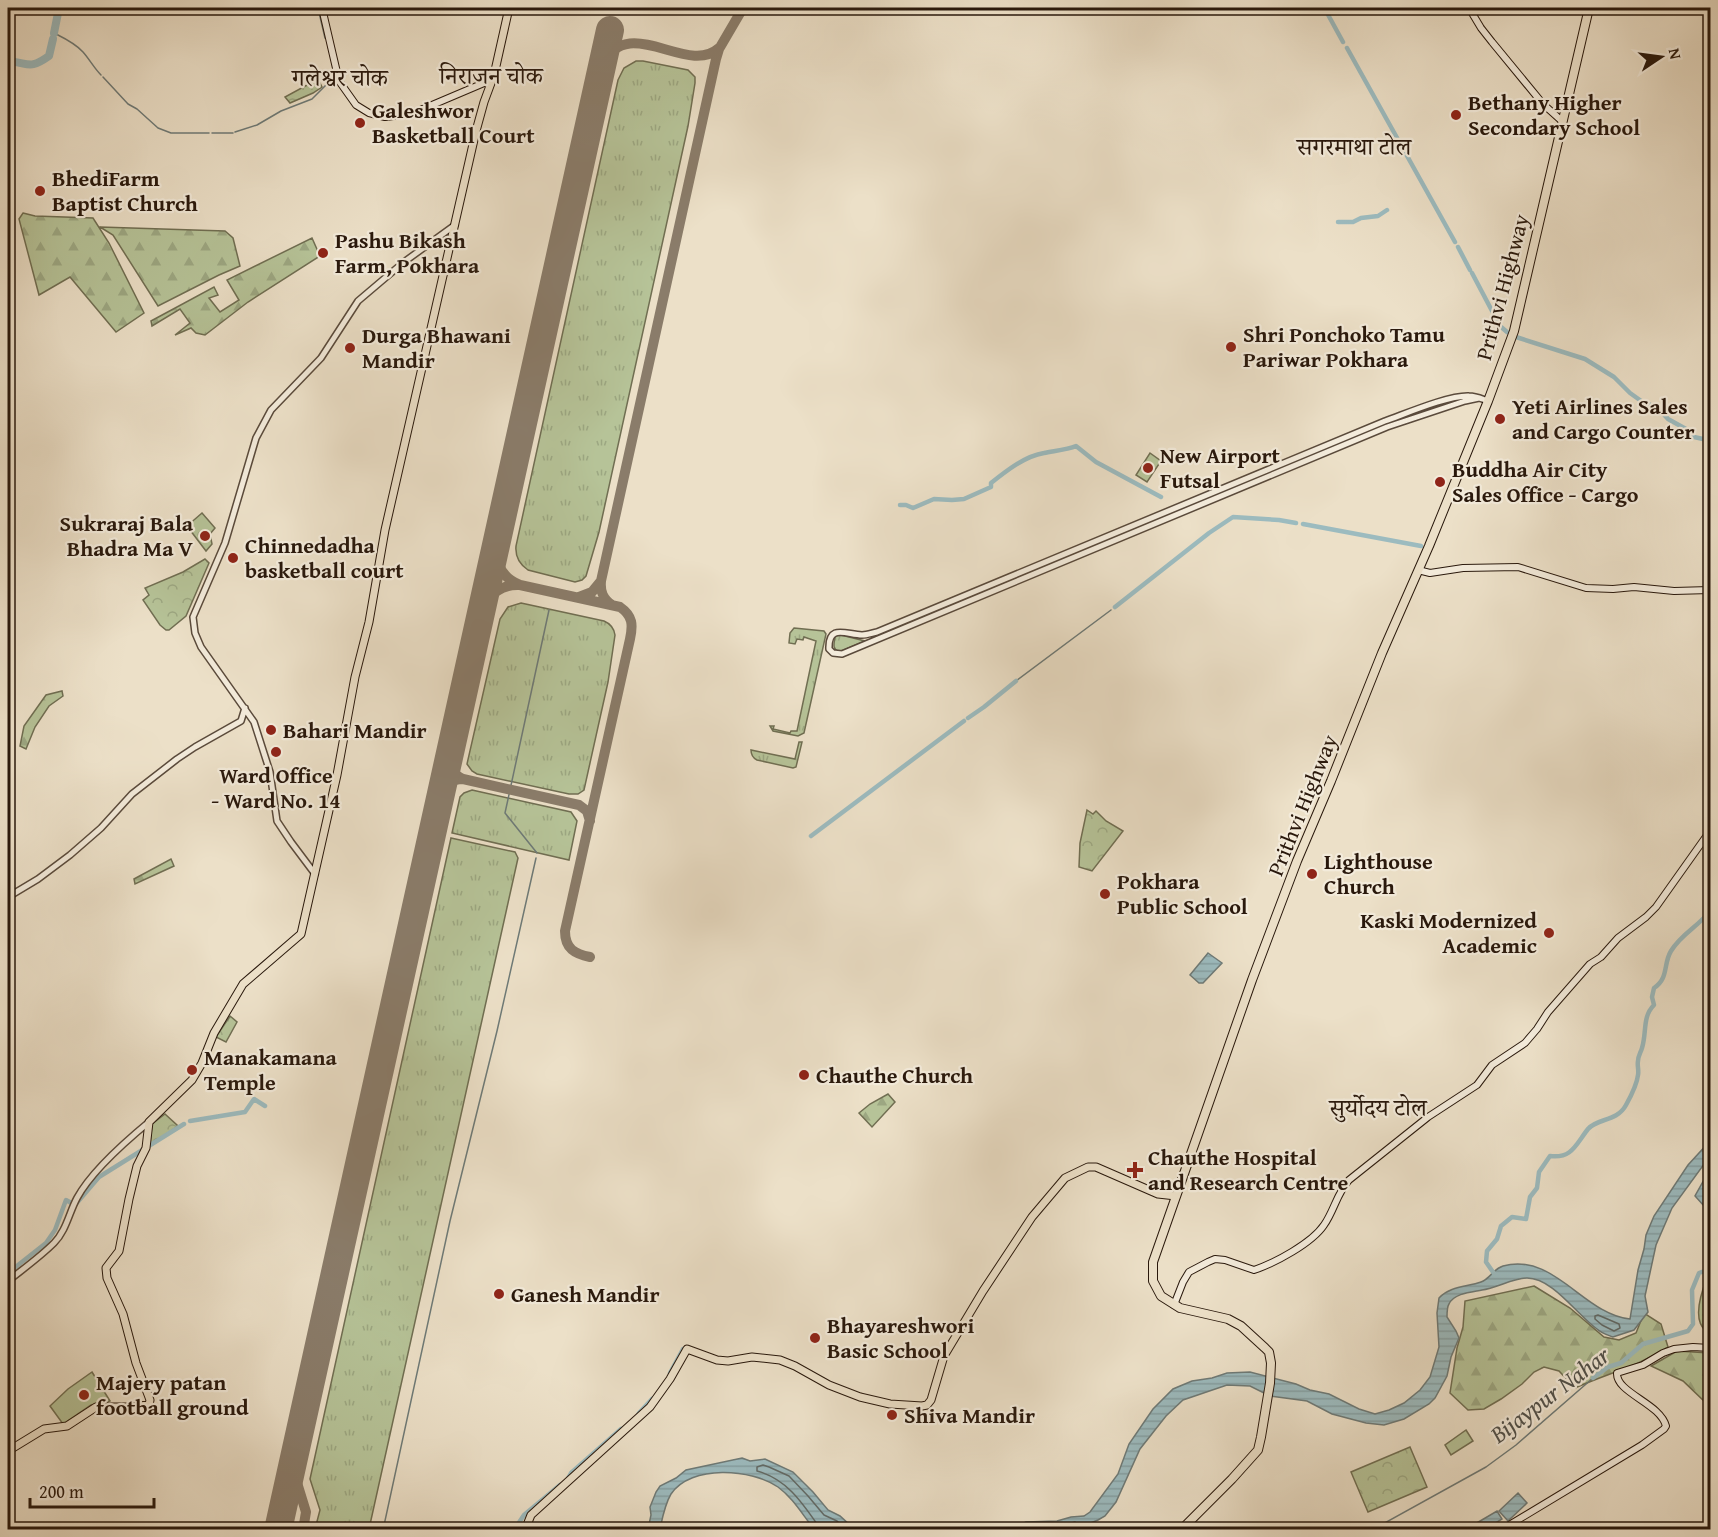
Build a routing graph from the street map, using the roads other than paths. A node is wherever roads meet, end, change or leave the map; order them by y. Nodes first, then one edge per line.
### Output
1 (322, 8) edge
2 (509, 8) edge
3 (1469, 8) edge
4 (1588, 8) edge
5 (491, 80) junction
6 (1563, 122) junction
7 (455, 225) junction
8 (1479, 398) junction
9 (1488, 401) junction
10 (1418, 570) junction
11 (1710, 590) edge
12 (244, 708) junction
13 (1710, 831) edge
14 (315, 874) junction
15 (8, 897) edge
16 (149, 1122) junction
17 (1176, 1196) junction
18 (8, 1281) edge
19 (1173, 1305) junction
20 (1710, 1348) edge
21 (8, 1451) edge
22 (525, 1530) edge
23 (1181, 1530) edge
24 (1501, 1530) edge

1 - 5 main road
2 - 5 main road
3 - 6 main road
4 - 6 highway, Prithvi Highway
5 - 7 main road
6 - 9 highway, Prithvi Highway
7 - 12 street
7 - 14 main road
8 - 8 street
8 - 9 street
9 - 10 highway, Prithvi Highway
10 - 11 main road
10 - 17 highway, Prithvi Highway
12 - 14 street
12 - 15 street
13 - 19 main road
14 - 16 main road
16 - 18 street
16 - 21 main road
17 - 19 highway, Prithvi Highway
17 - 22 main road
19 - 23 highway
20 - 24 main road

